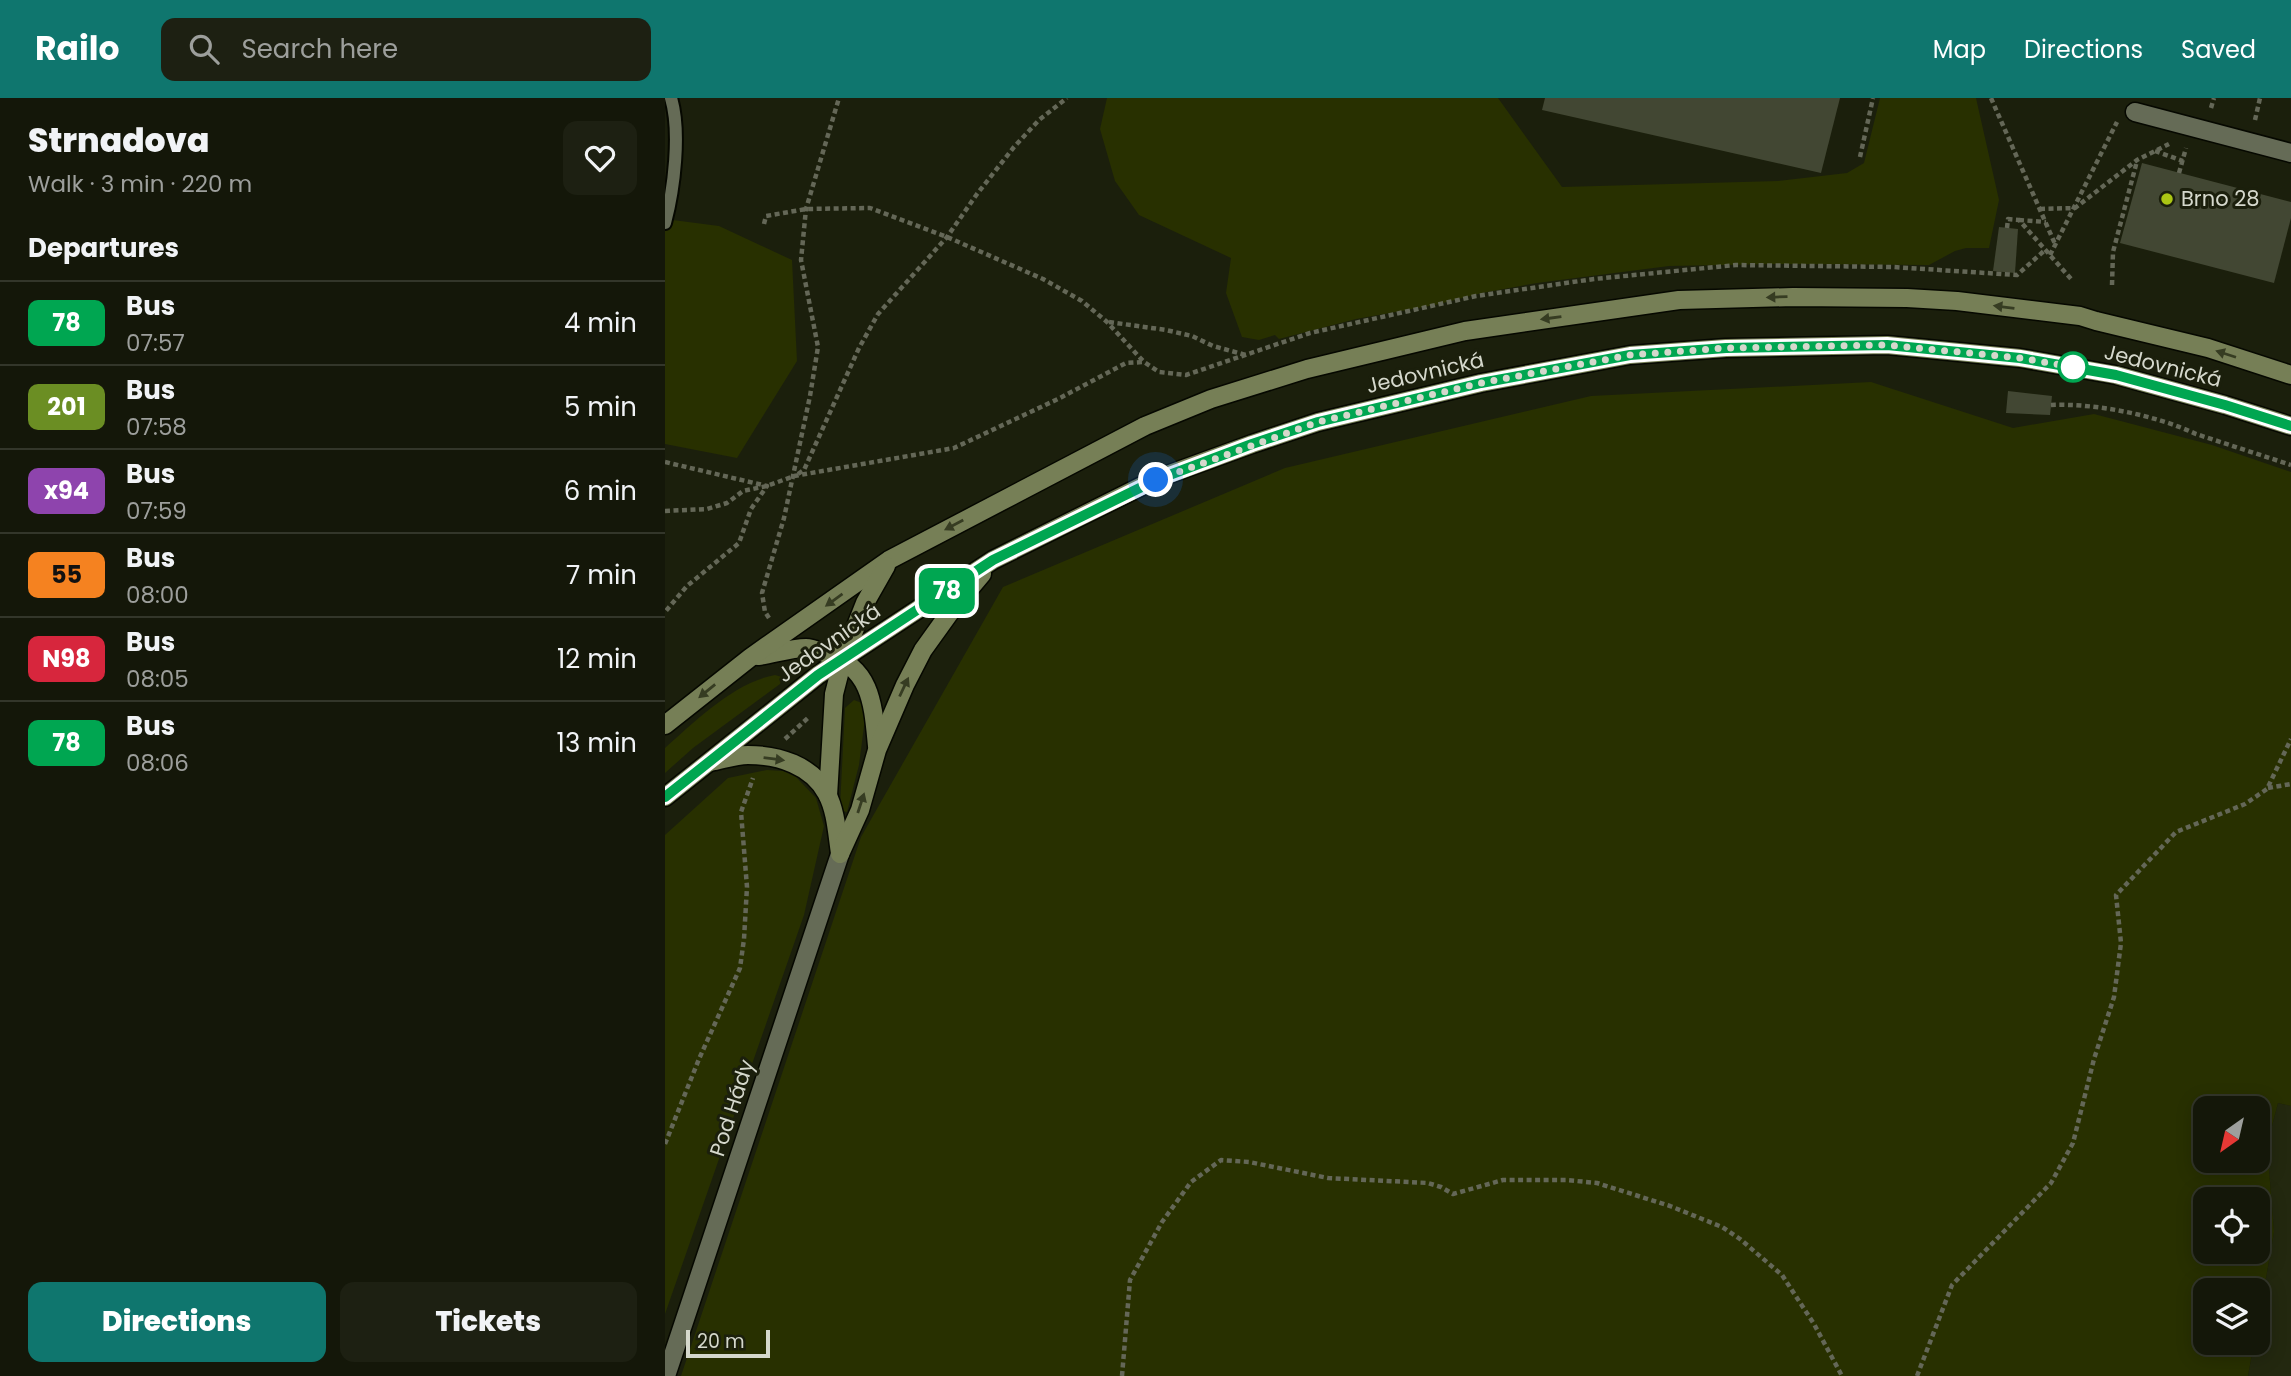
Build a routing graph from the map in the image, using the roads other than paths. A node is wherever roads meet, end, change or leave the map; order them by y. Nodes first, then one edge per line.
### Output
1 (671, 98) edge
2 (2135, 111) dead end
3 (2291, 153) edge
4 (665, 223) edge
5 (2291, 375) edge
6 (2291, 426) edge
7 (889, 560) junction
8 (993, 560) junction
9 (751, 657) junction
10 (843, 659) junction
11 (665, 725) edge
12 (877, 750) junction
13 (706, 763) junction
14 (828, 796) junction
15 (665, 797) edge
16 (840, 854) junction
17 (666, 1376) edge

1 - 4 lane
2 - 3 street
5 -> 7 main road, Jedovnická
6 - 8 main road, Jedovnická
7 -> 9 main road, Jedovnická
7 - 10 main road
8 - 10 main road, Jedovnická
12 -> 8 main road
9 - 10 main road
9 -> 11 main road, Jedovnická
10 - 12 main road
10 - 13 main road, Jedovnická
10 - 14 main road
16 -> 12 main road
13 -> 14 main road
13 - 15 main road, Jedovnická
14 - 16 main road
16 - 17 street, Pod Hády

